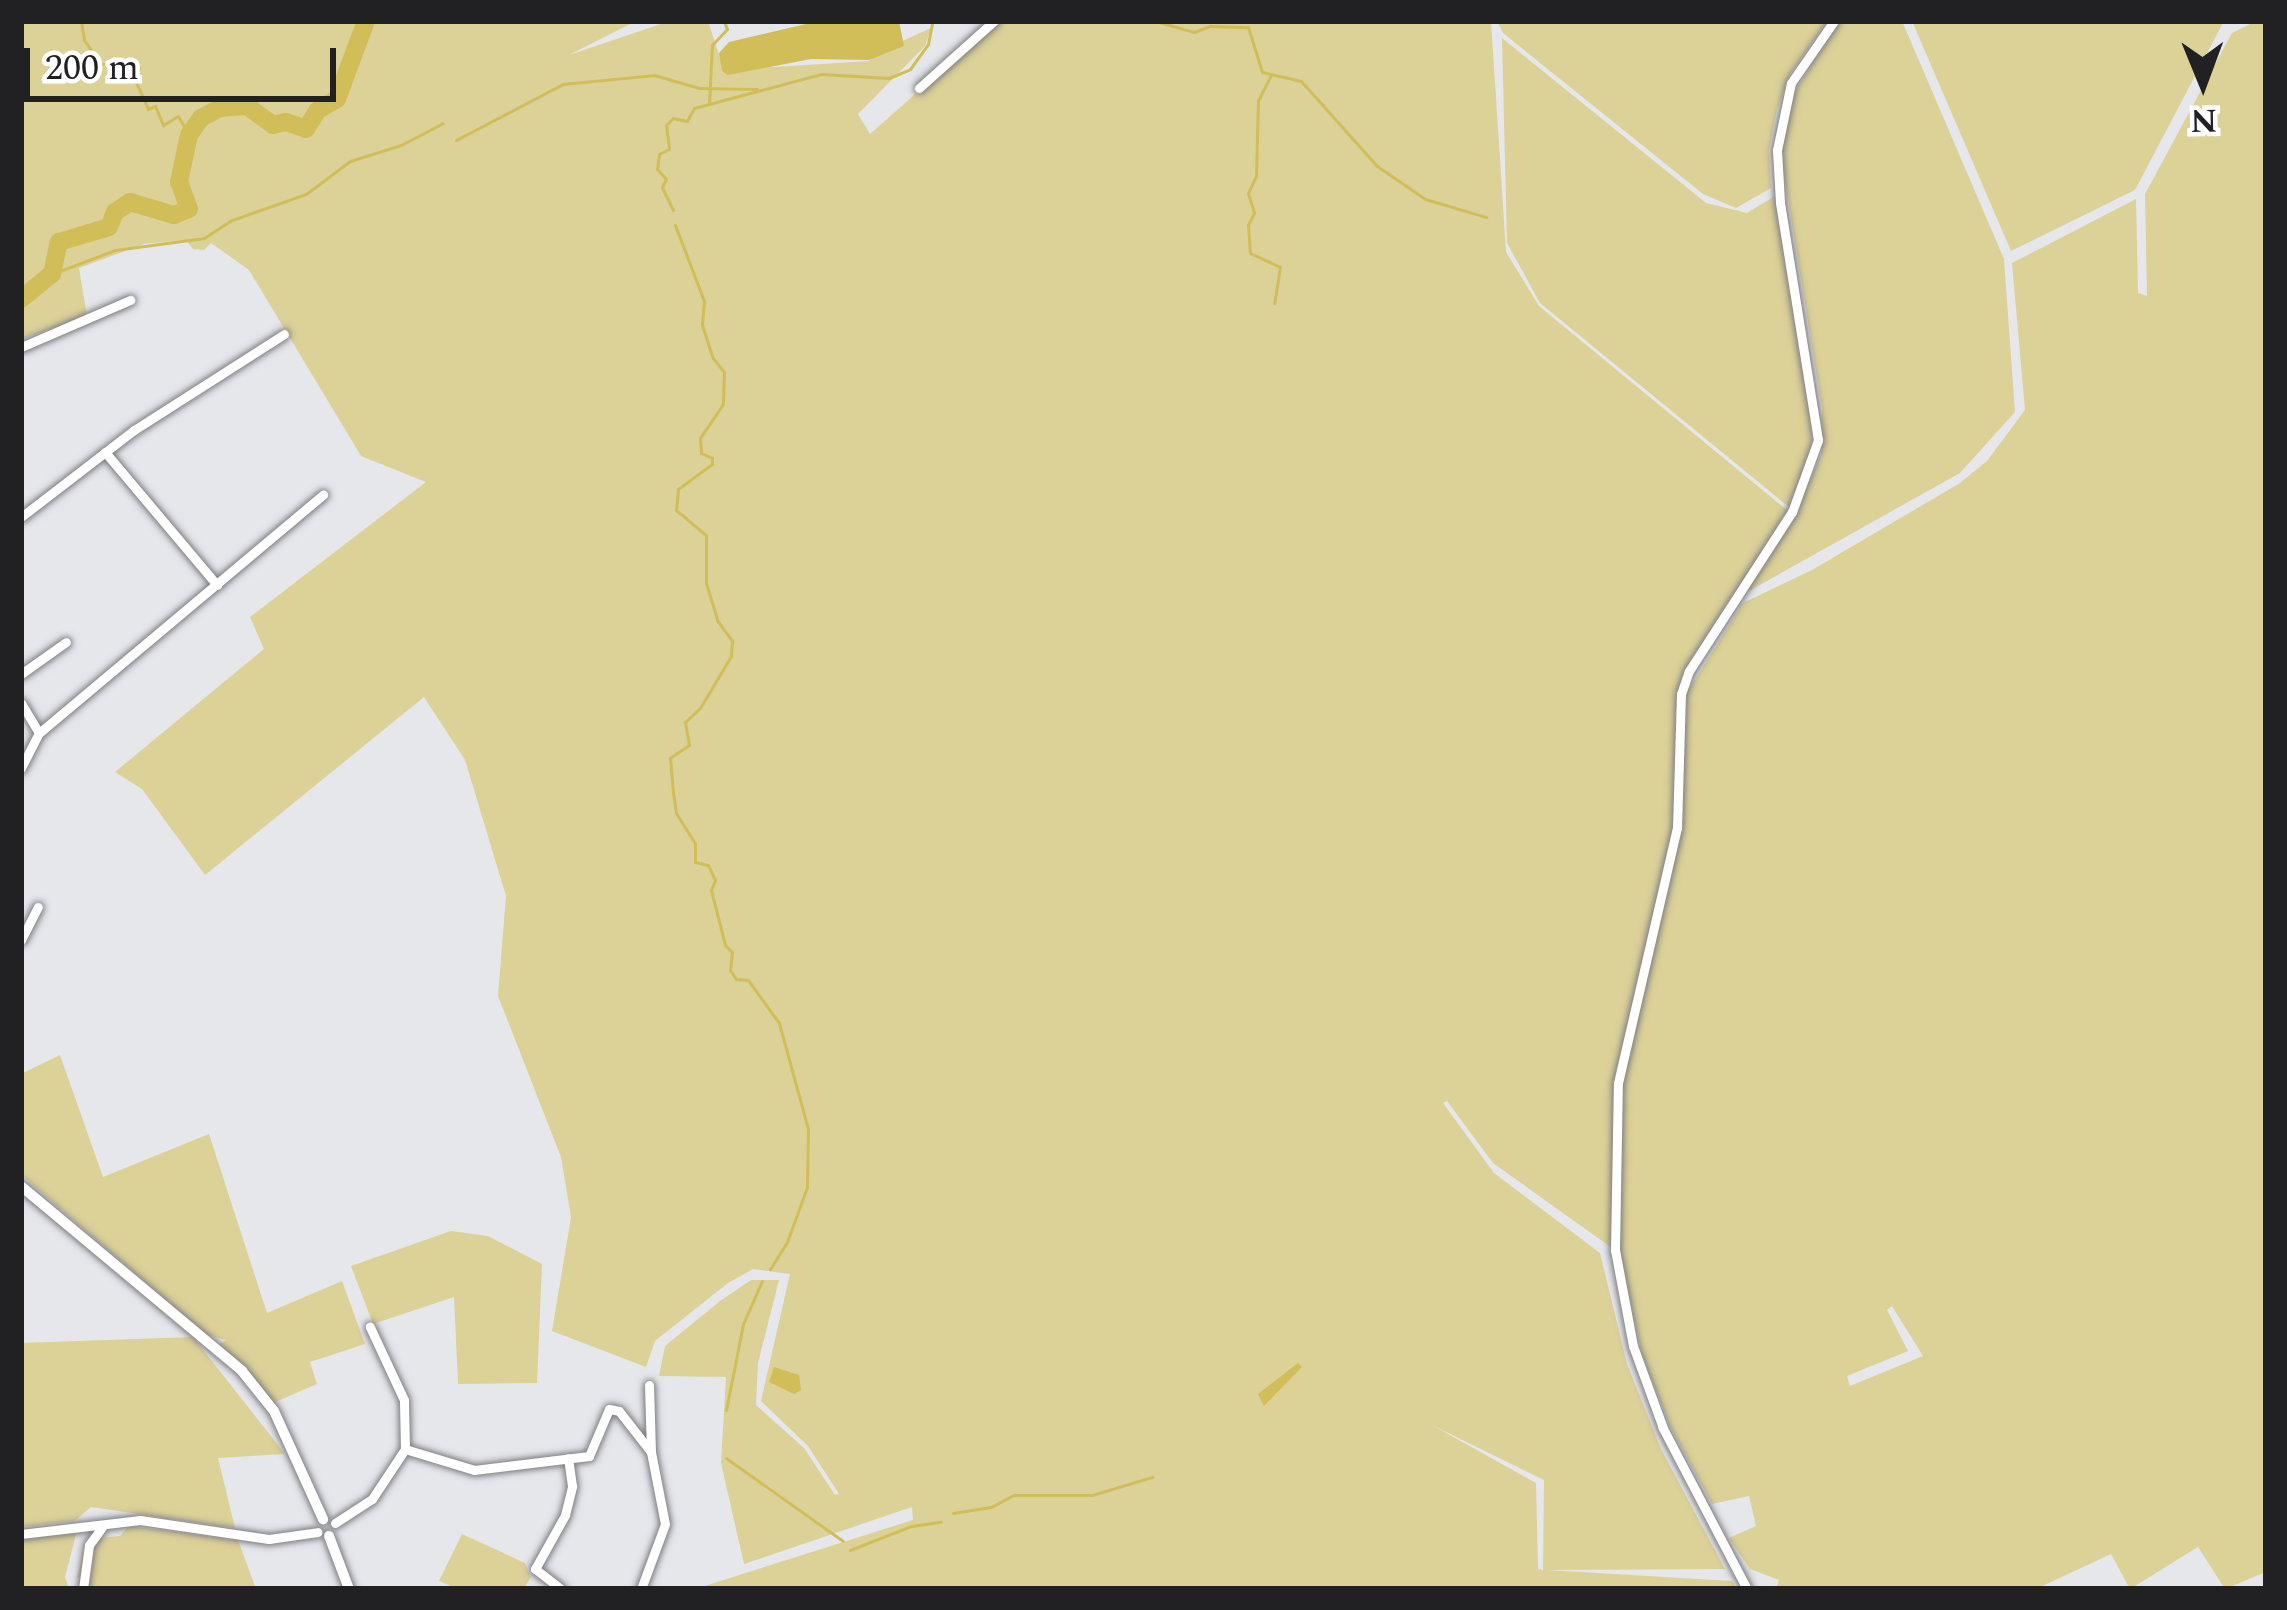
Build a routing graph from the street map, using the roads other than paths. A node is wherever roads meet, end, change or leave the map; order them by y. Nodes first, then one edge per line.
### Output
1 (994, 21) edge
2 (1834, 21) edge
3 (919, 88) dead end
4 (130, 300) dead end
5 (284, 334) dead end
6 (21, 346) edge
7 (105, 452) junction
8 (323, 496) dead end
9 (21, 517) edge
10 (217, 585) junction
11 (66, 642) dead end
12 (21, 674) edge
13 (21, 704) edge
14 (38, 733) junction
15 (21, 768) edge
16 (38, 907) dead end
17 (21, 940) edge
18 (21, 1186) edge
19 (370, 1327) dead end
20 (649, 1385) dead end
21 (405, 1449) junction
22 (651, 1452) junction
23 (568, 1459) junction
24 (107, 1522) junction
25 (326, 1528) junction
26 (21, 1534) edge
27 (82, 1589) edge
28 (349, 1589) edge
29 (561, 1589) edge
30 (641, 1589) edge
31 (1748, 1589) edge

1 - 3 street
2 - 31 street
4 - 6 street
5 - 7 street
7 - 9 street
7 - 10 street
8 - 10 street
10 - 14 street
11 - 12 street
13 - 14 street
14 - 15 street
16 - 17 street
18 - 25 street
19 - 21 street
20 - 22 street
21 - 23 street
21 - 25 street
22 - 23 street
22 - 30 street
23 - 29 street
24 - 25 street
24 - 26 street
24 - 27 street
25 - 28 street

